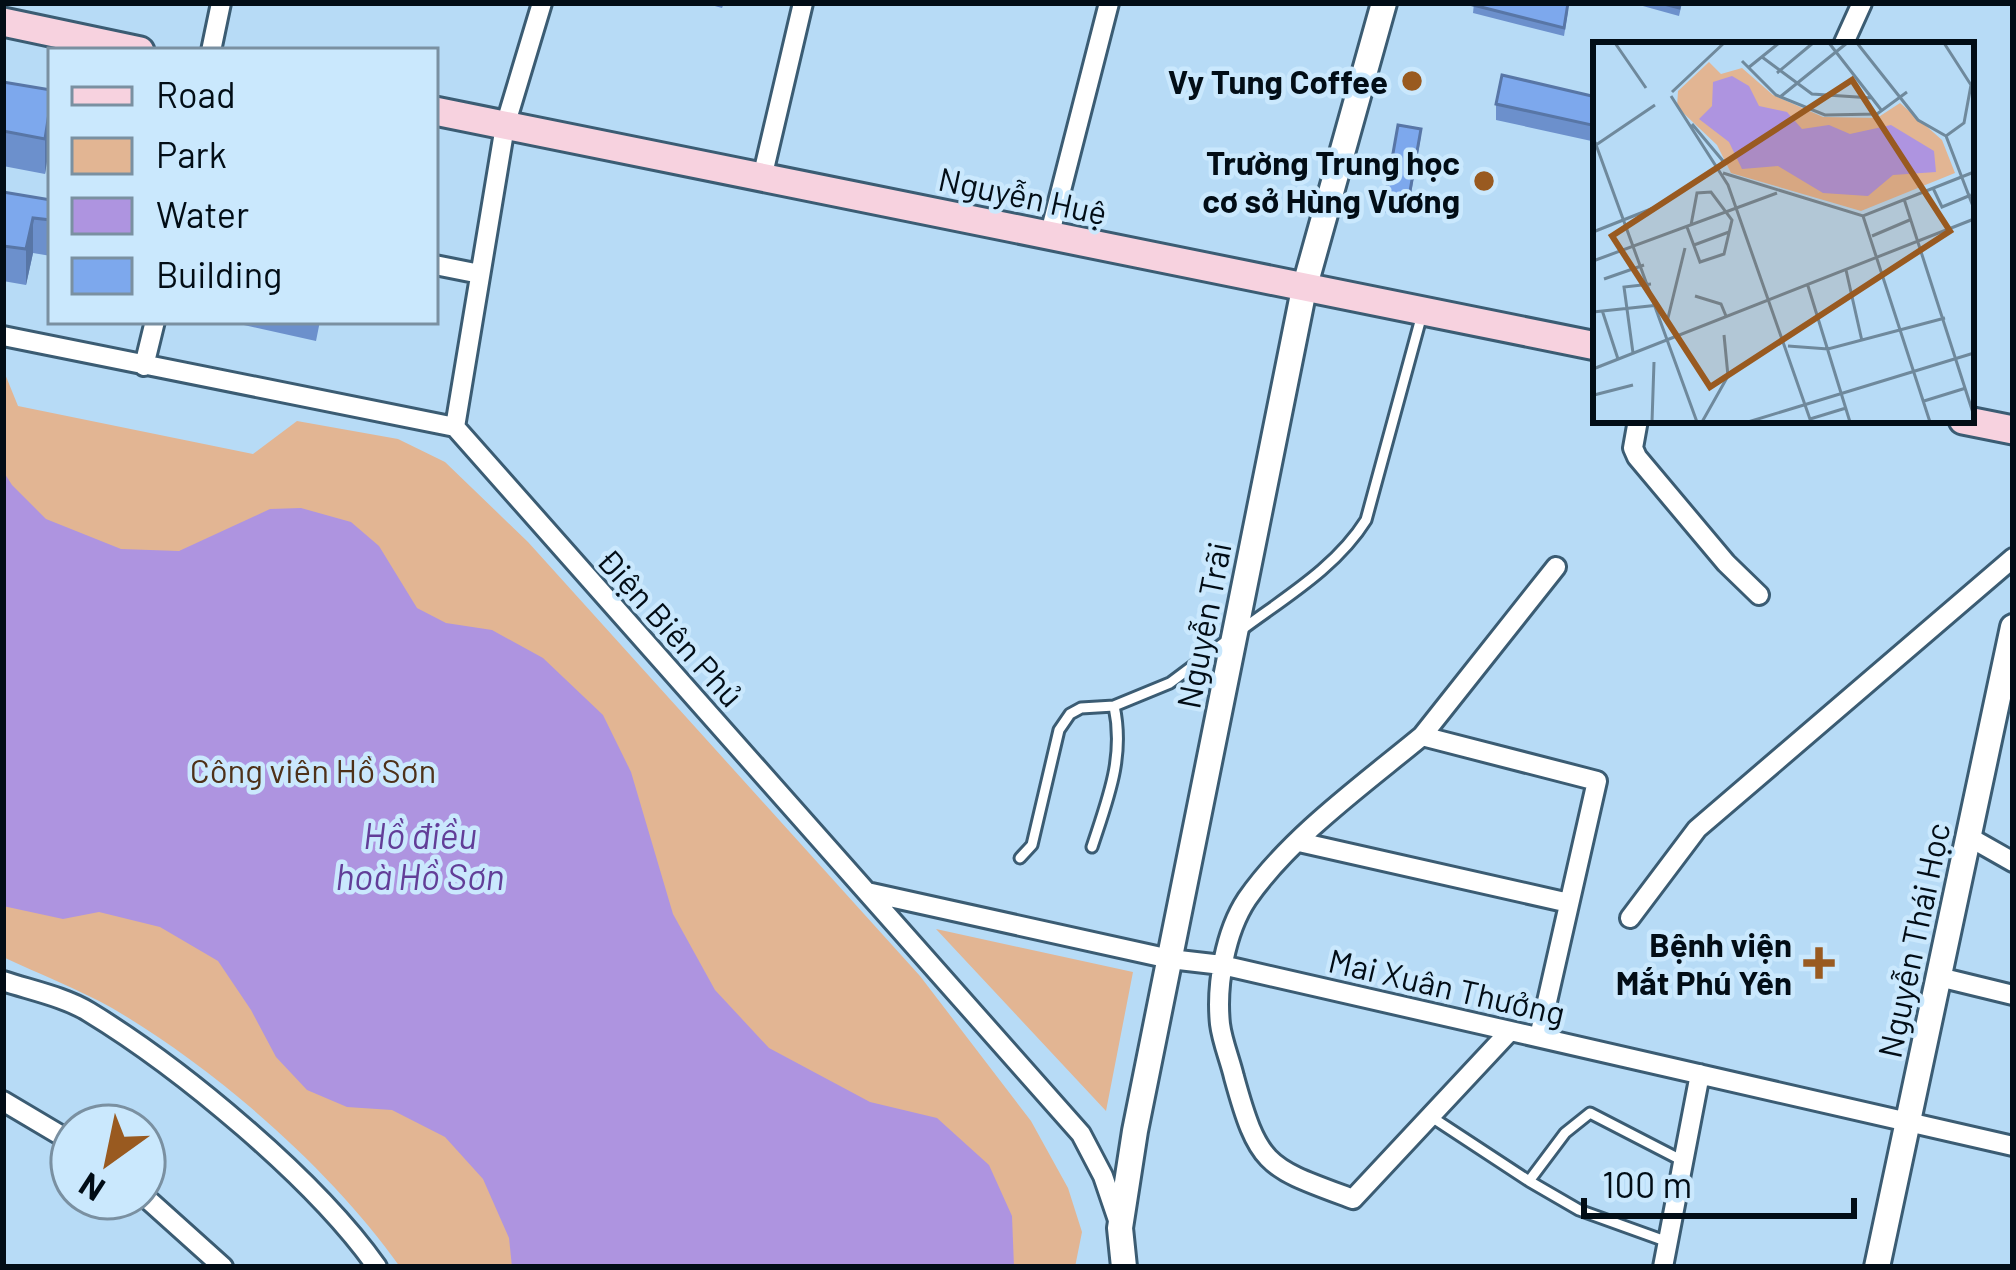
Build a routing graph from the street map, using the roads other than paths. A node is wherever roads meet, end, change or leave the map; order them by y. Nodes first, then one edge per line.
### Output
1 (221, 3) edge
2 (542, 3) edge
3 (802, 3) edge
4 (1108, 3) edge
5 (1384, 3) edge
6 (1862, 3) edge
7 (3, 22) edge
8 (1844, 42) edge
9 (126, 48) edge
10 (213, 48) edge
11 (438, 112) edge
12 (505, 126) junction
13 (762, 178) junction
14 (1048, 237) junction
15 (438, 267) edge
16 (480, 274) junction
17 (1304, 289) junction
18 (1422, 312) junction
19 (154, 324) edge
20 (3, 337) edge
21 (1593, 345) edge
22 (145, 366) junction
23 (1974, 422) edge
24 (1637, 423) edge
25 (455, 427) junction
26 (2013, 430) edge
27 (2013, 558) edge
28 (1556, 567) dead end
29 (1759, 596) dead end
30 (2013, 627) edge
31 (1235, 634) junction
32 (2007, 684) edge
33 (1114, 706) junction
34 (1422, 736) junction
35 (1969, 837) junction
36 (1299, 842) junction
37 (1092, 847) dead end
38 (1020, 858) dead end
39 (2013, 862) edge
40 (867, 892) junction
41 (1570, 903) junction
42 (1630, 918) dead end
43 (1170, 959) junction
44 (1222, 964) junction
45 (1939, 977) junction
46 (3, 981) edge
47 (2013, 995) edge
48 (1510, 1031) junction
49 (1539, 1037) junction
50 (1700, 1075) junction
51 (3, 1101) edge
52 (1430, 1116) junction
53 (1908, 1122) junction
54 (48, 1128) edge
55 (2013, 1146) edge
56 (1683, 1161) junction
57 (1529, 1181) junction
58 (168, 1218) edge
59 (1120, 1228) junction
60 (1668, 1242) junction
61 (1122, 1266) edge
62 (223, 1267) edge
63 (377, 1267) edge
64 (1664, 1267) edge
65 (1877, 1267) edge

1 - 10 street
2 - 12 street
3 - 13 street
4 - 14 street
5 - 17 street, Nguyễn Trãi
6 - 8 street
7 - 9 main road
11 - 12 main road, Nguyễn Huệ
12 - 13 main road, Nguyễn Huệ
12 - 16 street
13 - 14 main road, Nguyễn Huệ
14 - 17 main road, Nguyễn Huệ
15 - 16 street
16 - 25 street
17 - 18 main road, Nguyễn Huệ
17 - 31 street, Nguyễn Trãi
18 - 21 main road, Nguyễn Huệ
18 - 31 lane
19 - 22 street
20 - 22 street
22 - 25 street
23 - 26 main road
24 - 29 street
25 - 40 street, Điện Biên Phủ
27 - 42 street
28 - 34 street
30 - 32 street, Nguyễn Thái Học
31 - 33 lane
31 - 43 street, Nguyễn Trãi
32 - 35 street, Nguyễn Thái Học
33 - 37 lane
33 - 38 lane
34 - 36 street
34 - 41 street
35 - 39 street
35 - 45 street, Nguyễn Thái Học
36 - 41 street
36 - 44 street
40 - 43 street, Mai Xuân Thưởng
40 - 59 street, Điện Biên Phủ
41 - 49 street
43 - 44 street, Mai Xuân Thưởng
43 - 59 street, Nguyễn Trãi
44 - 48 street, Mai Xuân Thưởng
44 - 52 street
45 - 47 street
45 - 53 street, Nguyễn Thái Học
46 - 63 street
48 - 49 street, Mai Xuân Thưởng
48 - 52 street
49 - 50 street, Mai Xuân Thưởng
50 - 53 street, Mai Xuân Thưởng
50 - 56 street
51 - 54 street
52 - 57 lane
53 - 55 street, Mai Xuân Thưởng
53 - 65 street, Nguyễn Thái Học
56 - 57 lane
56 - 60 street
57 - 60 lane
58 - 62 street
59 - 61 street, Nguyễn Trãi
60 - 64 street

